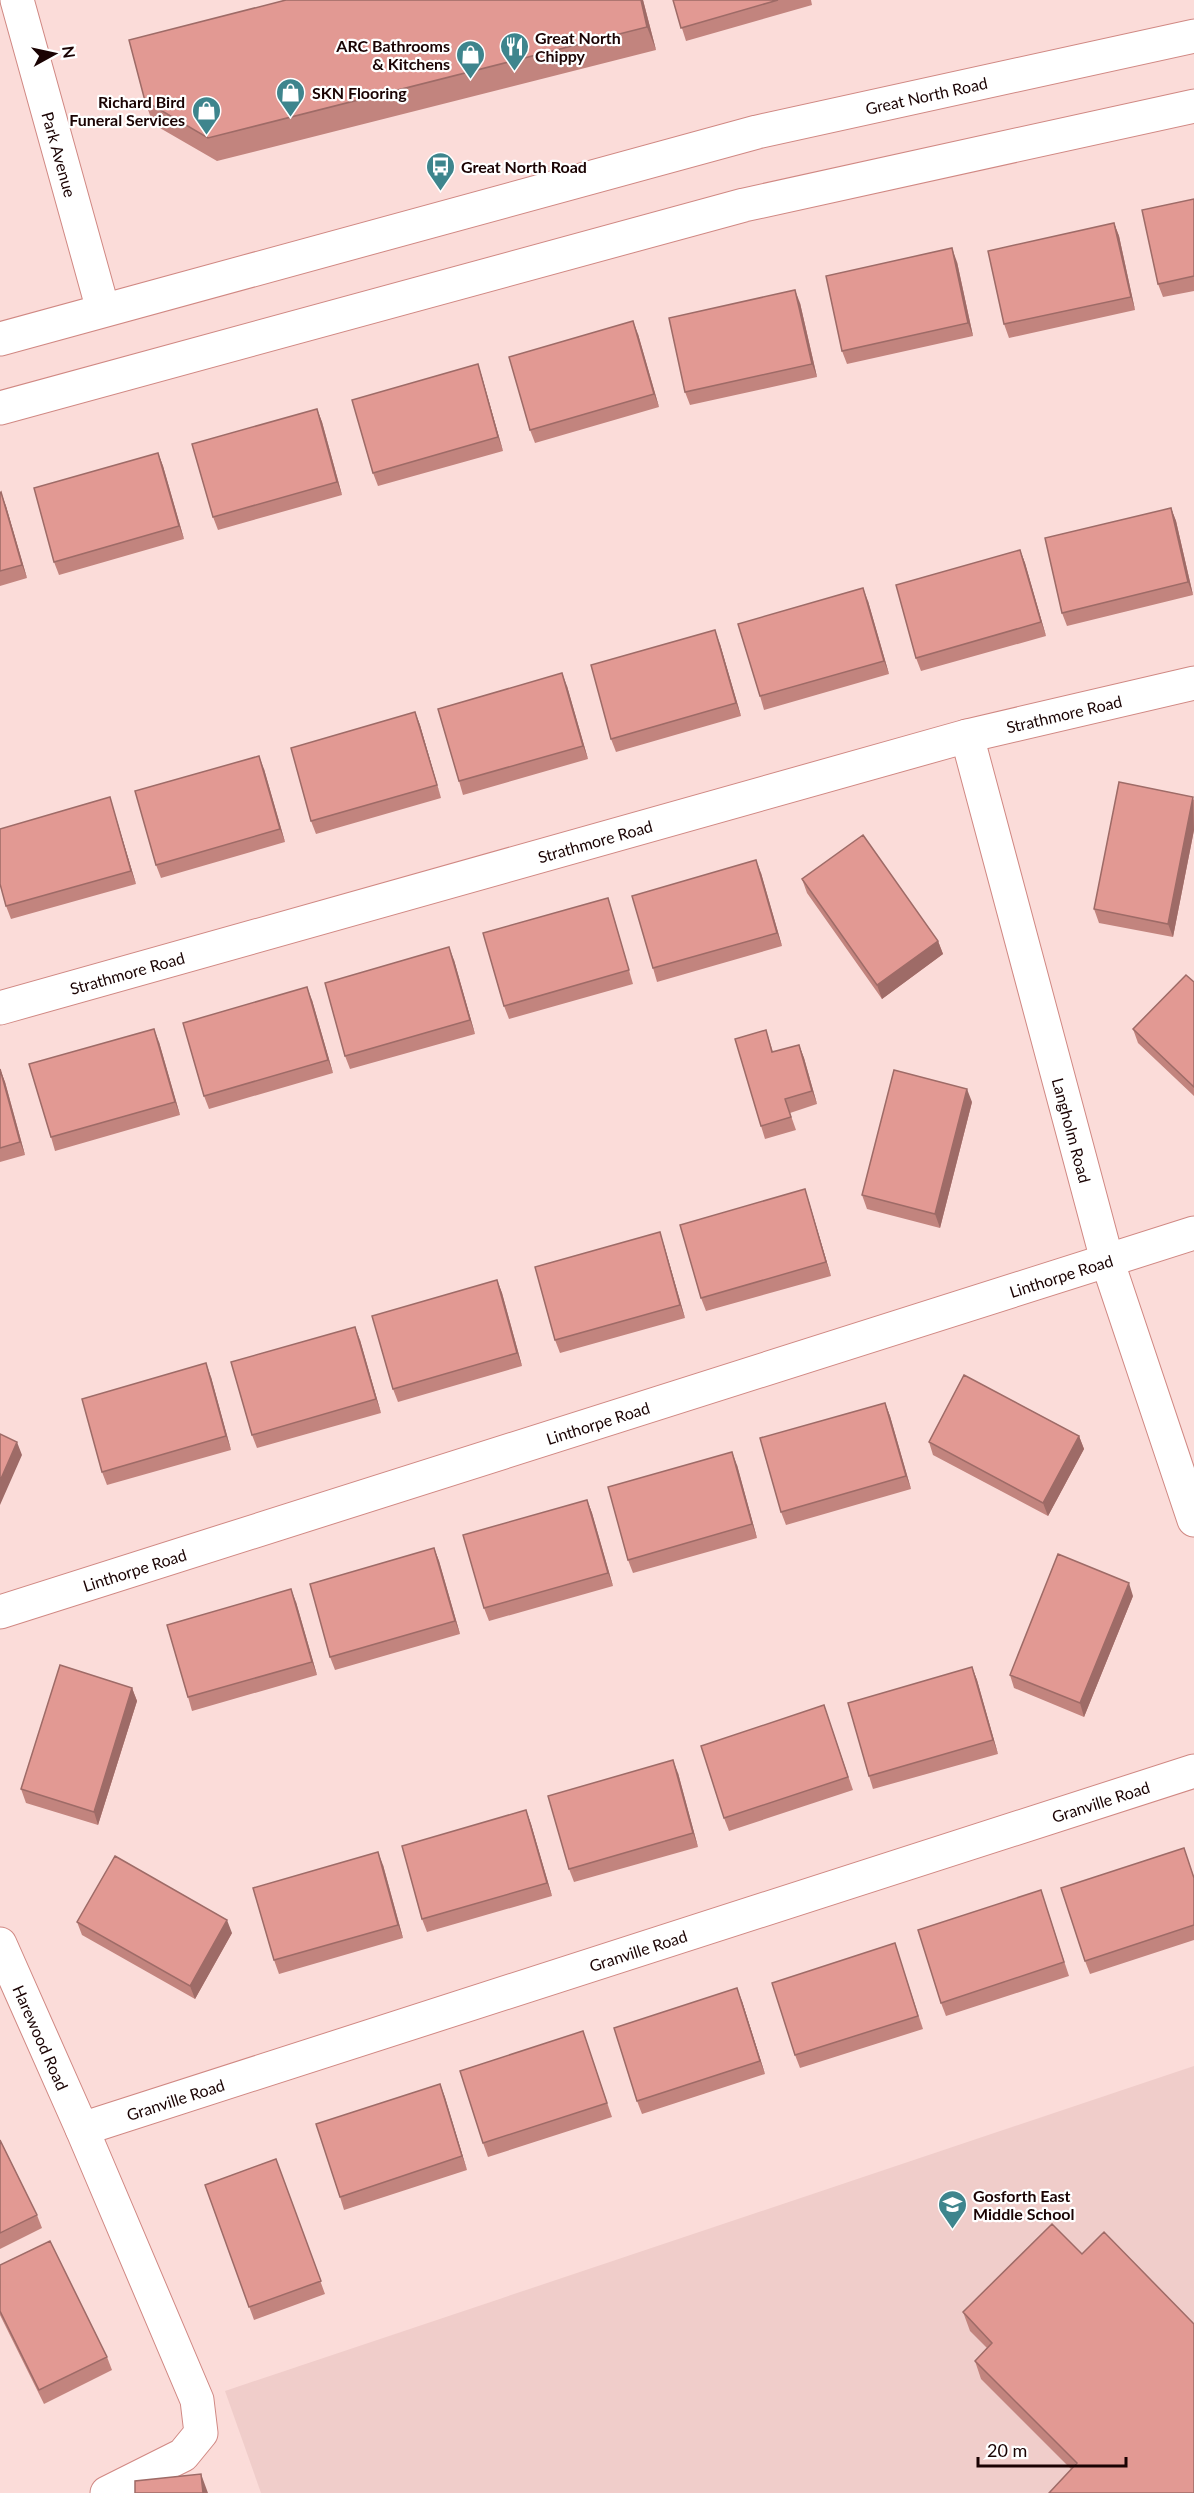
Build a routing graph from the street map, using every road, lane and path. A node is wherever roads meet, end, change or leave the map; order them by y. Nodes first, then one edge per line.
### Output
1 (17, 0) edge
2 (1194, 36) edge
3 (1194, 106) edge
4 (103, 310) junction
5 (0, 339) edge
6 (0, 408) edge
7 (1194, 684) edge
8 (968, 736) junction
9 (0, 1008) edge
10 (1194, 1233) edge
11 (1107, 1260) junction
12 (1194, 1520) edge
13 (0, 1612) edge
14 (1194, 1771) edge
15 (0, 1944) edge
16 (82, 2129) junction
17 (107, 2493) edge

1 - 4 street, Park Avenue
2 - 4 street, Great North Road
3 - 6 street
4 - 5 street, Great North Road
7 - 8 street, Strathmore Road
8 - 9 street, Strathmore Road
8 - 11 street, Langholm Road
10 - 11 street, Linthorpe Road
11 - 12 street, Langholm Road
11 - 13 street, Linthorpe Road
14 - 16 street, Granville Road
15 - 16 street, Harewood Road
16 - 17 street, Harewood Road

